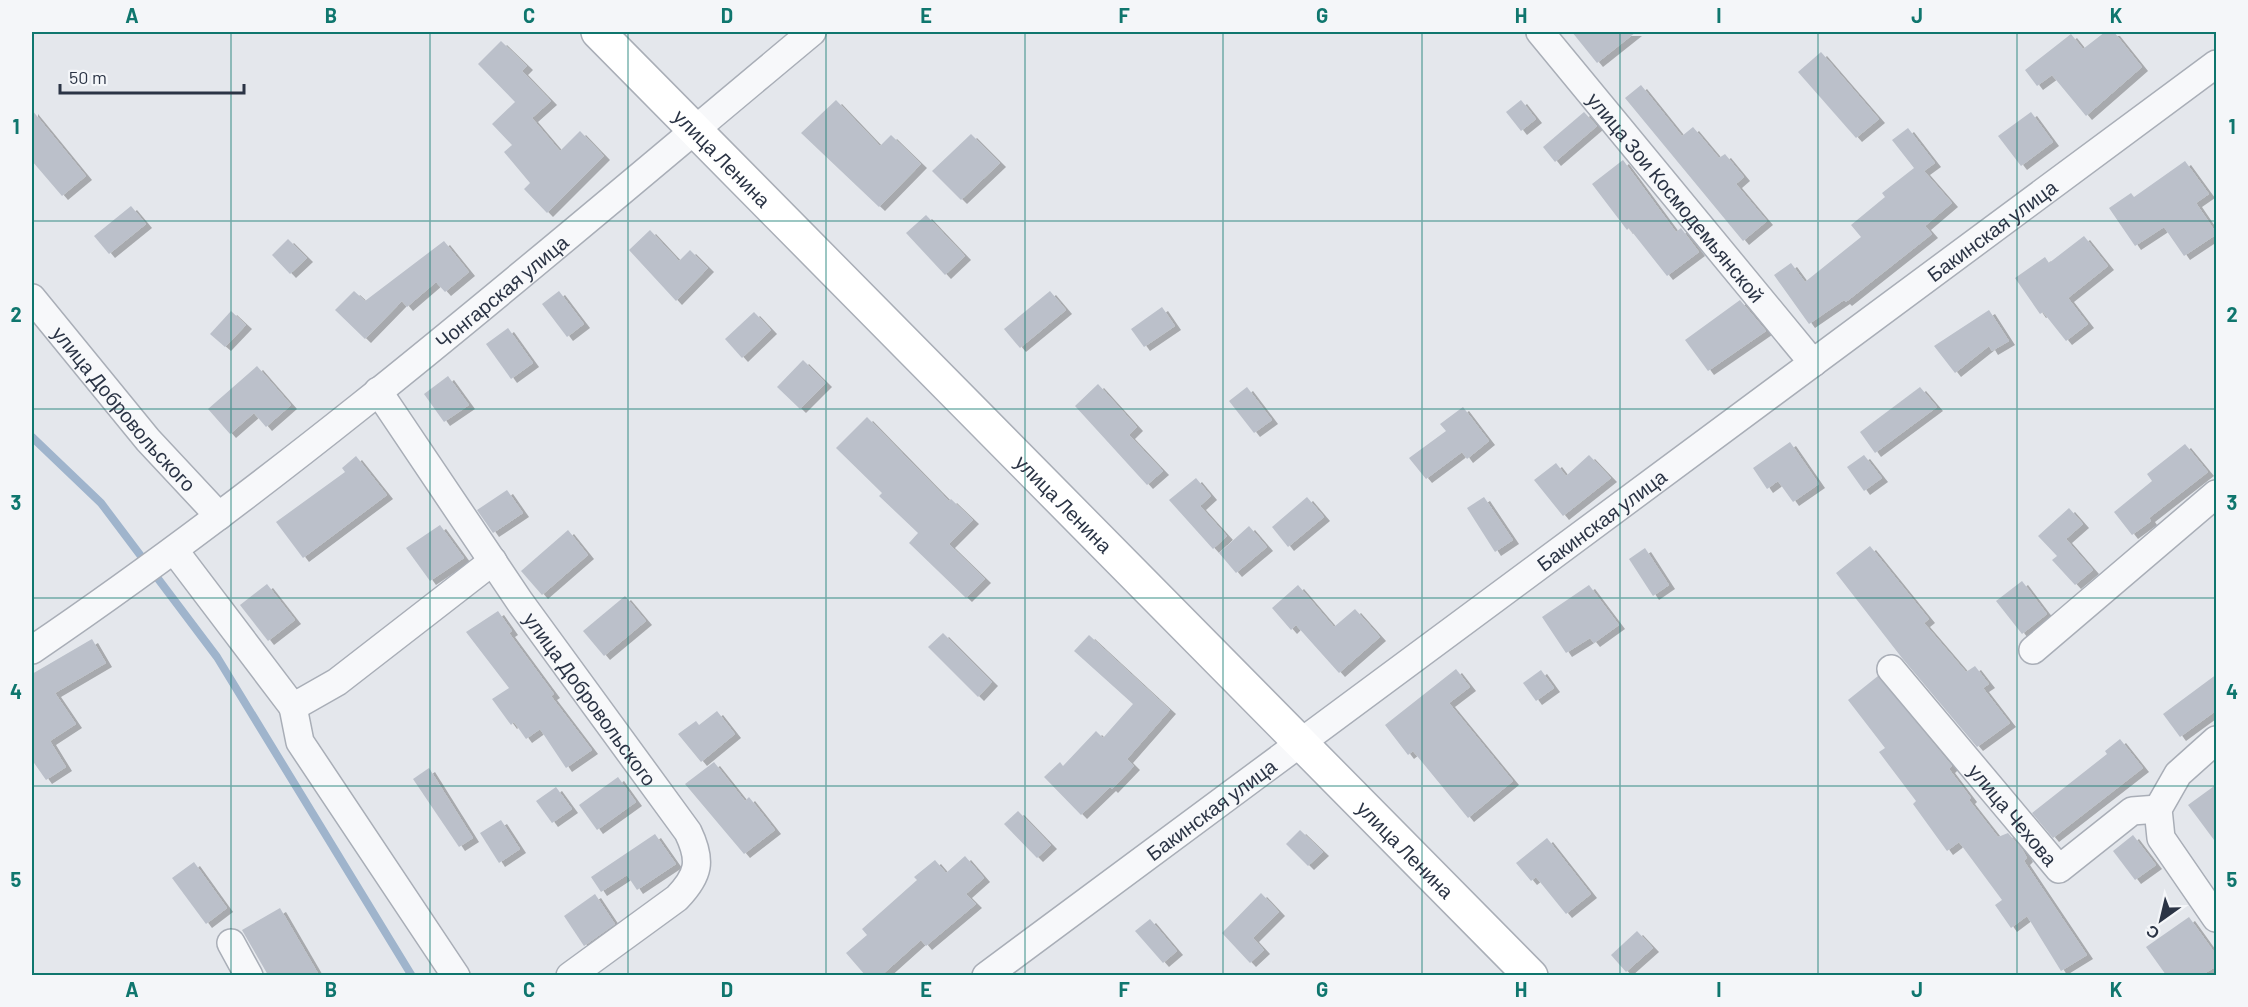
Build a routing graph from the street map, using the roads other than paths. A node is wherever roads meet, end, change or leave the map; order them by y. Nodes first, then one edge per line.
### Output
1 (598, 32) edge
2 (812, 32) edge
3 (1540, 32) edge
4 (2217, 64) edge
5 (695, 130) junction
6 (32, 298) edge
7 (1813, 363) junction
8 (378, 391) junction
9 (2217, 494) edge
10 (219, 516) junction
11 (178, 547) junction
12 (493, 561) junction
13 (32, 650) edge
14 (2033, 650) dead end
15 (1891, 669) dead end
16 (293, 708) junction
17 (2217, 740) edge
18 (1302, 742) junction
19 (2158, 809) junction
20 (2217, 918) edge
21 (231, 943) dead end
22 (249, 975) edge
23 (456, 975) edge
24 (570, 975) edge
25 (986, 975) edge
26 (1531, 975) edge

1 - 5 street, улица Ленина
2 - 5 street, Чонгарская улица
3 - 7 street, улица Зои Космодемьянской
4 - 7 street, Бакинская улица
5 - 8 street, Чонгарская улица
5 - 18 street, улица Ленина
6 - 10 street, улица Добровольского
7 - 18 street, Бакинская улица
8 - 10 street, Чонгарская улица
8 - 12 street, улица Добровольского
9 - 14 street
10 - 11 street, Чонгарская улица
11 - 13 street, Чонгарская улица
11 - 16 street
12 - 16 street
12 - 24 street, улица Добровольского
15 - 19 street, улица Чехова
16 - 23 street
17 - 19 street
18 - 25 street, Бакинская улица
18 - 26 street, улица Ленина
19 - 20 street
21 - 22 street

